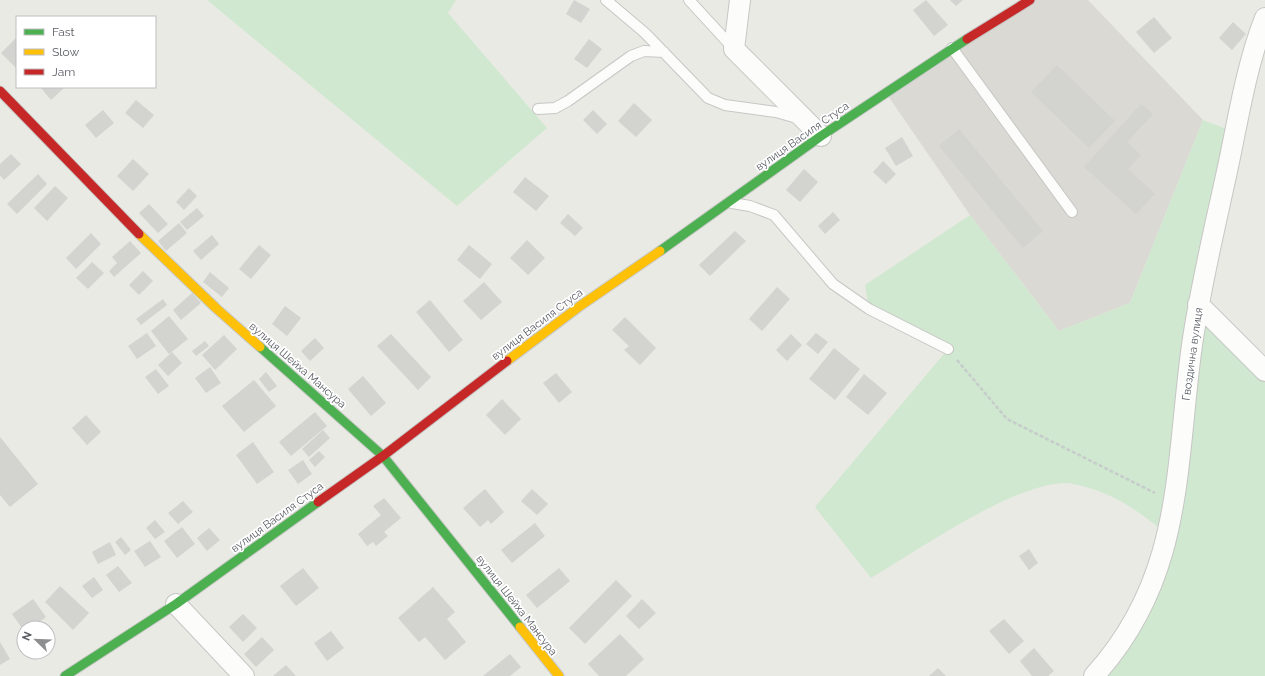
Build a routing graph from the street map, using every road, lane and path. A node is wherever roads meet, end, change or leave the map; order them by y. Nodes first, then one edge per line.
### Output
1 (606, 0) edge
2 (689, 0) edge
3 (740, 0) edge
4 (1030, 0) edge
5 (1265, 18) edge
6 (952, 48) junction
7 (734, 49) junction
8 (664, 52) junction
9 (0, 91) edge
10 (538, 109) dead end
11 (808, 121) junction
12 (822, 136) junction
13 (730, 202) junction
14 (1072, 212) dead end
15 (1198, 304) junction
16 (948, 349) joint
17 (1265, 371) edge
18 (383, 456) junction
19 (1174, 503) junction
20 (176, 604) junction
21 (65, 676) edge
22 (244, 676) edge
23 (559, 676) edge
24 (1094, 676) edge

1 - 8 lane
2 - 7 lane
3 - 7 street
4 - 6 main road, вулиця Василя Стуса
5 - 15 street, Гвоздична вулиця
6 - 12 main road, вулиця Василя Стуса
6 - 14 lane
7 - 11 street
8 - 10 lane
8 - 11 lane
9 - 18 main road, вулиця Шейха Мансура
11 - 12 street
12 - 13 main road, вулиця Василя Стуса
13 - 16 lane
13 - 18 main road, вулиця Василя Стуса
15 - 17 street
15 - 19 street, Гвоздична вулиця
16 - 19 path
18 - 20 main road, вулиця Василя Стуса
18 - 23 main road, вулиця Шейха Мансура
19 - 24 street, Гвоздична вулиця
20 - 21 main road, вулиця Василя Стуса
20 - 22 street

